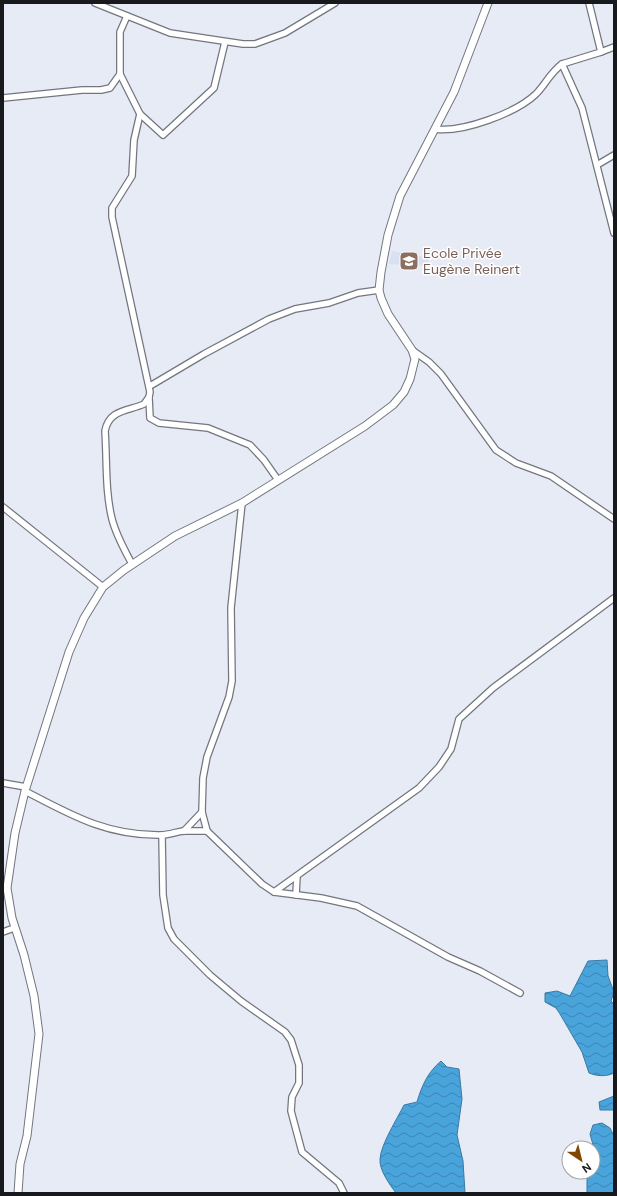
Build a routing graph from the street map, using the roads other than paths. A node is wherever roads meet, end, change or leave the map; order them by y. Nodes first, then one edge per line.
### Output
1 (95, 3) edge
2 (335, 3) edge
3 (488, 3) edge
4 (589, 3) edge
5 (127, 16) junction
6 (225, 42) junction
7 (614, 47) edge
8 (601, 52) junction
9 (562, 64) junction
10 (120, 74) junction
11 (3, 98) edge
12 (140, 114) junction
13 (435, 129) junction
14 (614, 155) edge
15 (597, 165) junction
16 (614, 233) edge
17 (379, 290) junction
18 (412, 350) junction
19 (150, 386) junction
20 (150, 397) junction
21 (278, 480) junction
22 (242, 503) junction
23 (3, 507) edge
24 (614, 519) edge
25 (132, 564) junction
26 (103, 587) junction
27 (614, 598) edge
28 (3, 783) edge
29 (25, 789) junction
30 (202, 812) junction
31 (184, 831) junction
32 (207, 832) junction
33 (162, 835) junction
34 (297, 876) junction
35 (274, 892) junction
36 (296, 895) junction
37 (14, 928) junction
38 (3, 932) edge
39 (520, 993) dead end
40 (18, 1193) edge
41 (344, 1193) edge

1 - 5 street
2 - 6 street
3 - 13 street
4 - 8 street
5 - 6 street
5 - 10 street
6 - 12 street
7 - 8 street
8 - 9 street
9 - 13 street
9 - 15 street
10 - 11 street
10 - 12 street
12 - 19 street
13 - 17 street
14 - 15 street
15 - 16 street
17 - 18 street
17 - 19 street
18 - 21 street
18 - 24 street
19 - 20 street
20 - 21 street
20 - 25 street
21 - 22 street
22 - 25 street
22 - 30 street
23 - 26 street
25 - 26 street
26 - 29 street
27 - 34 street
28 - 29 street
29 - 33 street
29 - 37 street
30 - 31 street
30 - 32 street
31 - 32 street
31 - 33 street
32 - 35 street
33 - 41 street
34 - 35 street
34 - 36 street
35 - 36 street
36 - 39 street
37 - 38 street
37 - 40 street

